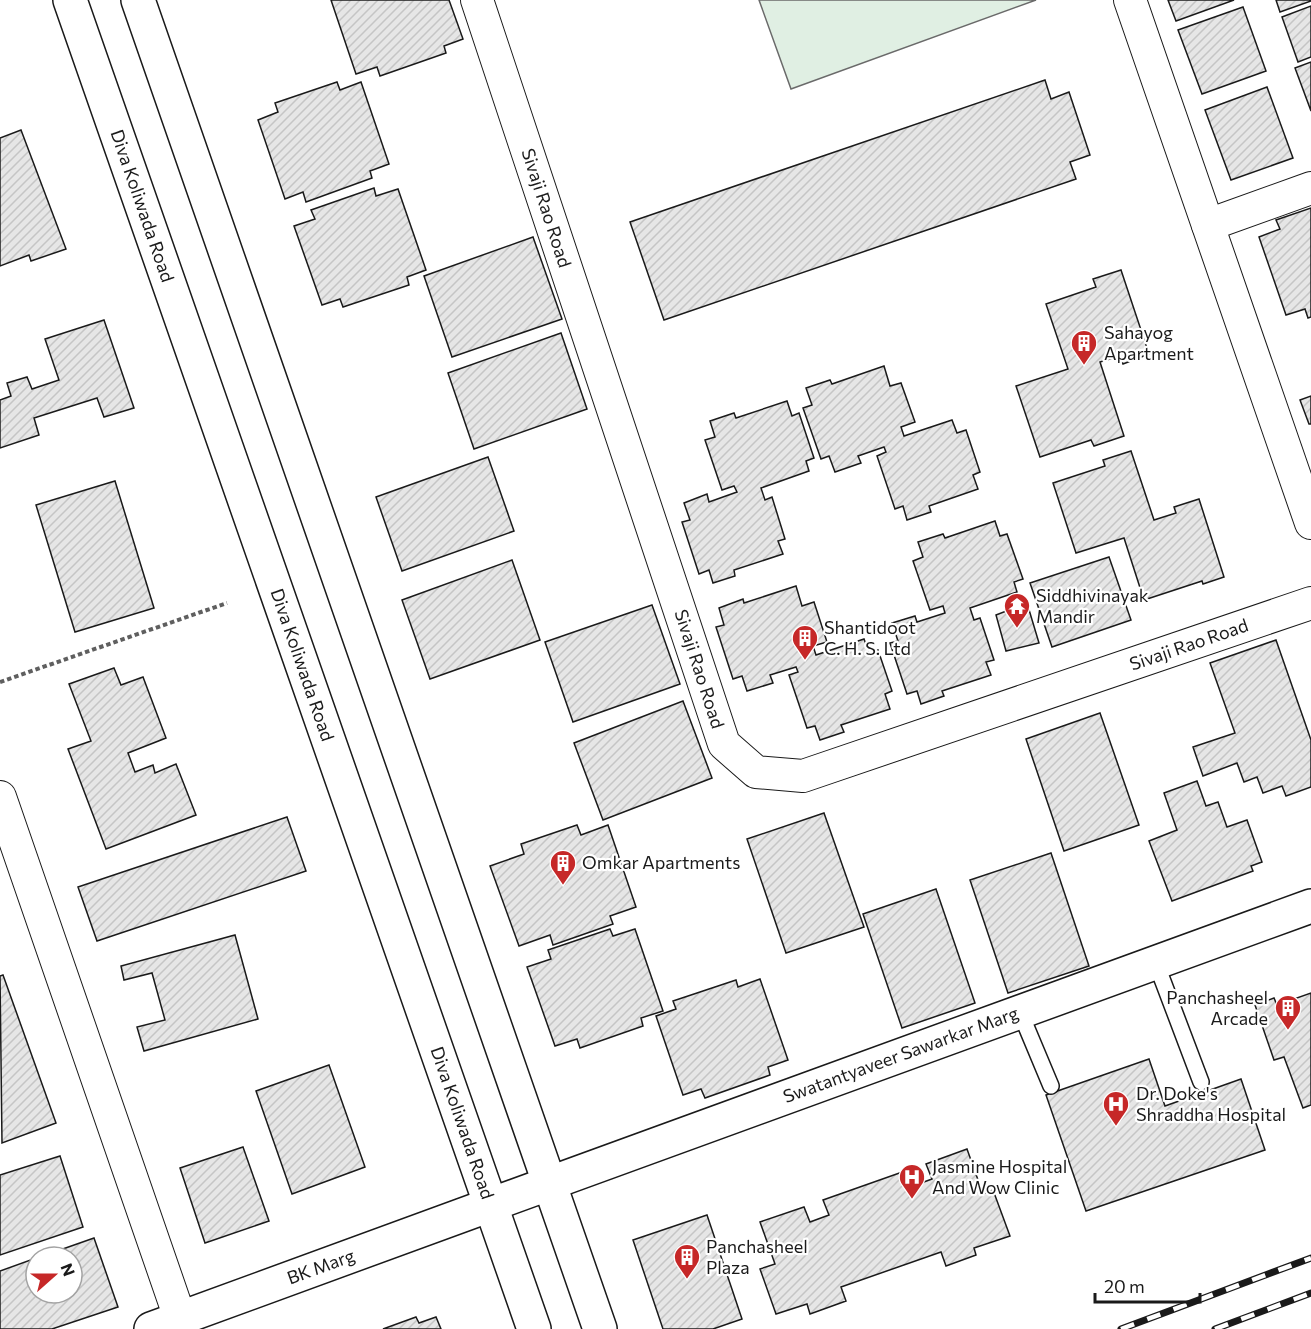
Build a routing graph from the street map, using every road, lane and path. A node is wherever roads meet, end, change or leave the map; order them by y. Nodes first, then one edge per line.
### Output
1 (70, 0) edge
2 (138, 0) edge
3 (477, 0) edge
4 (1130, 0) edge
5 (1311, 188) edge
6 (1208, 225) junction
7 (1311, 523) edge
8 (227, 603) dead end
9 (1311, 603) edge
10 (0, 682) edge
11 (0, 797) edge
12 (1311, 906) edge
13 (1156, 963) junction
14 (1020, 1012) junction
15 (1201, 1082) dead end
16 (1051, 1086) dead end
17 (550, 1184) junction
18 (490, 1205) junction
19 (166, 1323) edge
20 (534, 1329) edge
21 (600, 1329) edge

1 - 18 main road, Diva Koliwada Road
2 - 17 main road
3 - 9 street, Sivaji Rao Road
4 - 6 street
5 - 6 street
6 - 7 street
8 - 10 path
11 - 19 street
12 - 13 main road, Swatantyaveer Sawarkar Marg
13 - 14 main road, Swatantyaveer Sawarkar Marg
13 - 15 lane
14 - 16 lane
14 - 17 main road, Swatantyaveer Sawarkar Marg
17 - 18 main road, Swatantyaveer Sawarkar Marg
17 - 21 main road
18 - 19 main road, BK Marg
18 - 20 main road, Diva Koliwada Road

